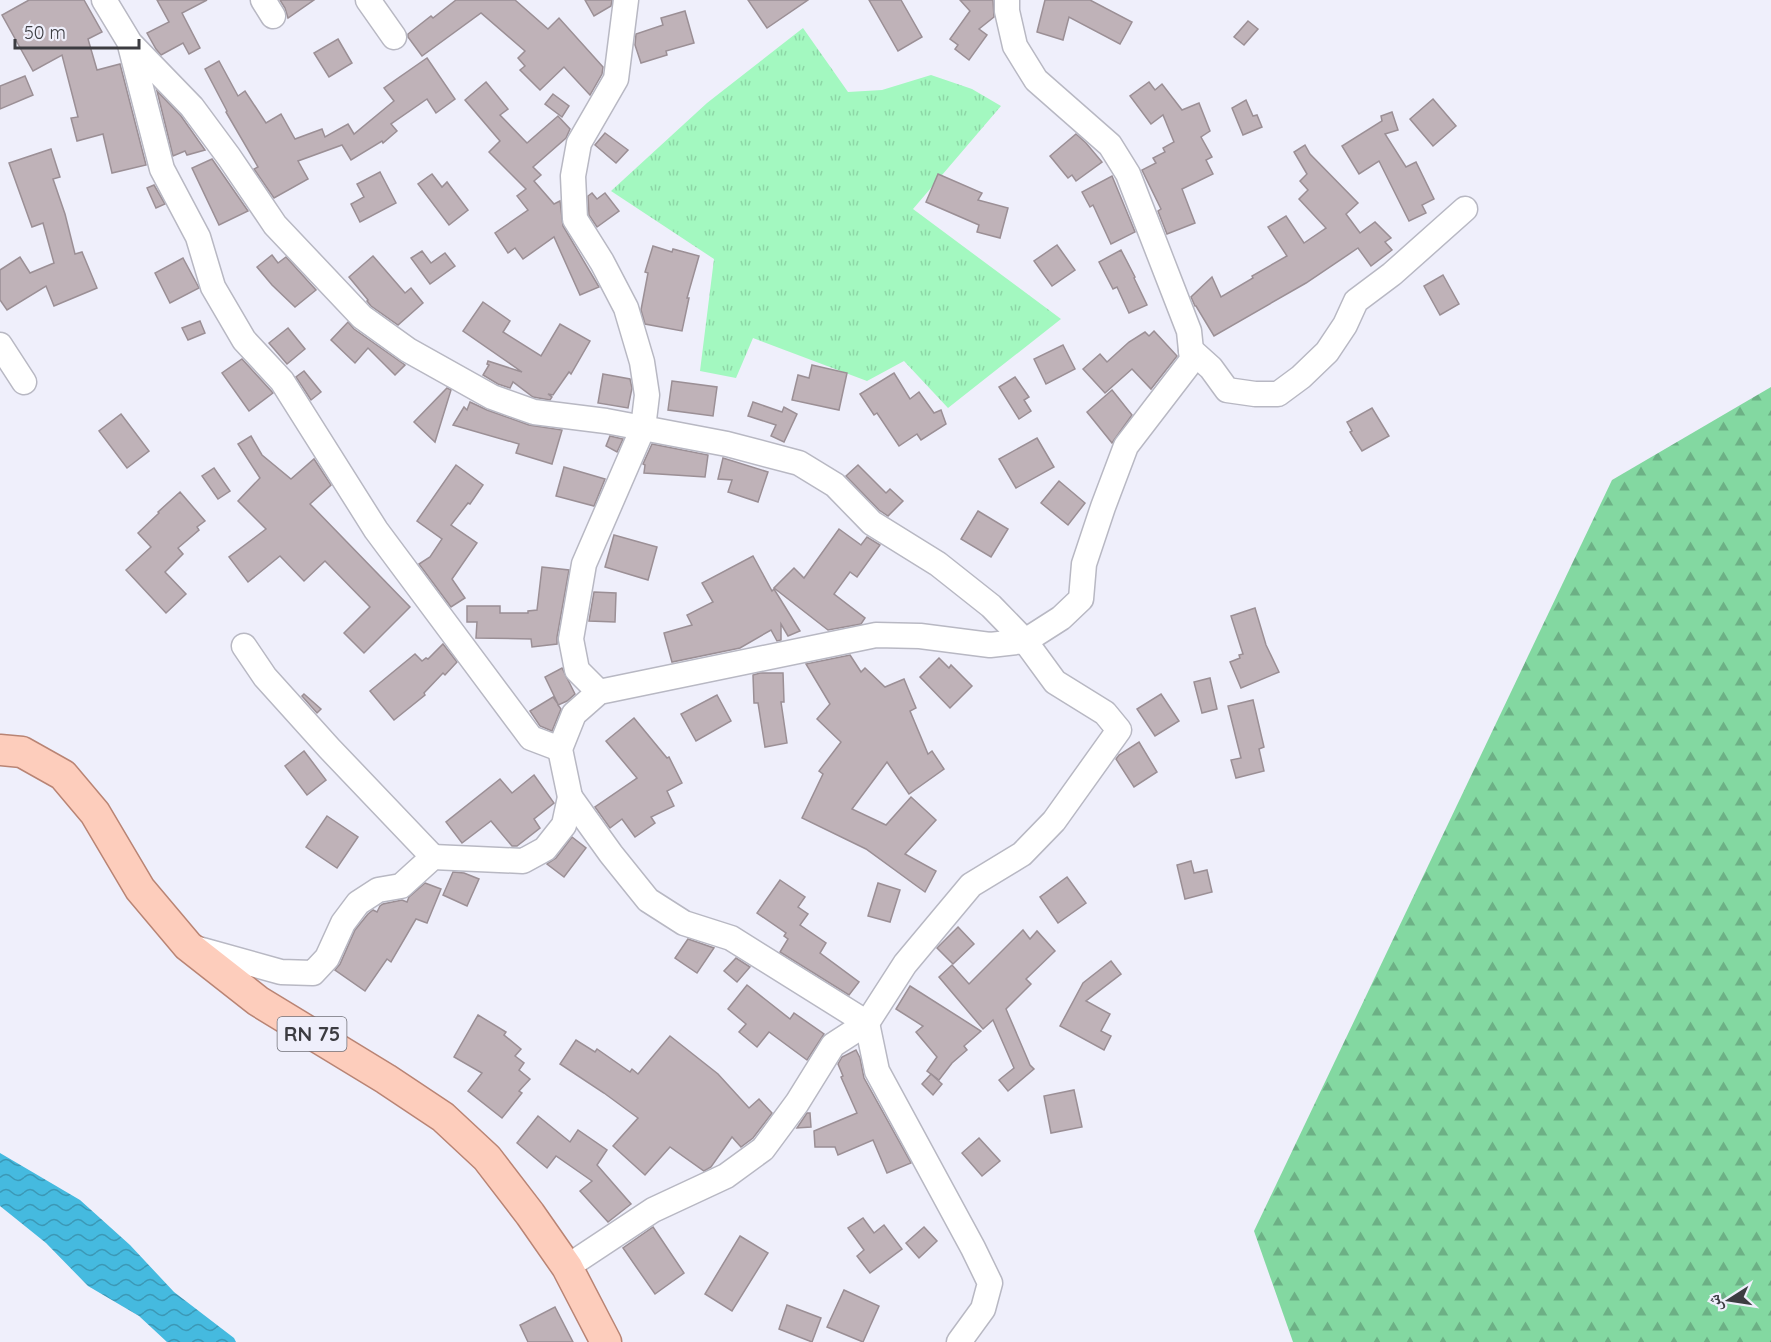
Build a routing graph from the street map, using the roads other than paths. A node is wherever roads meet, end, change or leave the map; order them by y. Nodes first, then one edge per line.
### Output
1 (104, 0) edge
2 (368, 0) edge
3 (626, 0) edge
4 (1007, 0) edge
5 (394, 37) dead end
6 (130, 43) junction
7 (1465, 209) dead end
8 (0, 345) edge
9 (1191, 350) junction
10 (24, 382) dead end
11 (643, 428) junction
12 (1025, 640) junction
13 (244, 646) dead end
14 (599, 693) junction
15 (560, 749) junction
16 (0, 750) edge
17 (570, 797) junction
18 (433, 857) junction
19 (188, 946) junction
20 (867, 1023) junction
21 (567, 1267) junction
22 (606, 1342) edge
23 (959, 1342) edge

1 - 6 street
2 - 5 street
3 - 11 street
4 - 9 street
6 - 11 street
6 - 15 street
7 - 9 street
8 - 10 street
9 - 12 street
11 - 12 street
11 - 14 street
12 - 14 street
12 - 20 street
13 - 18 street
14 - 15 street
15 - 17 street
16 - 19 main road, RN 75
17 - 18 street
17 - 20 street
18 - 19 street
19 - 21 main road, RN 75
20 - 21 street
20 - 23 street
21 - 22 main road, RN 75

